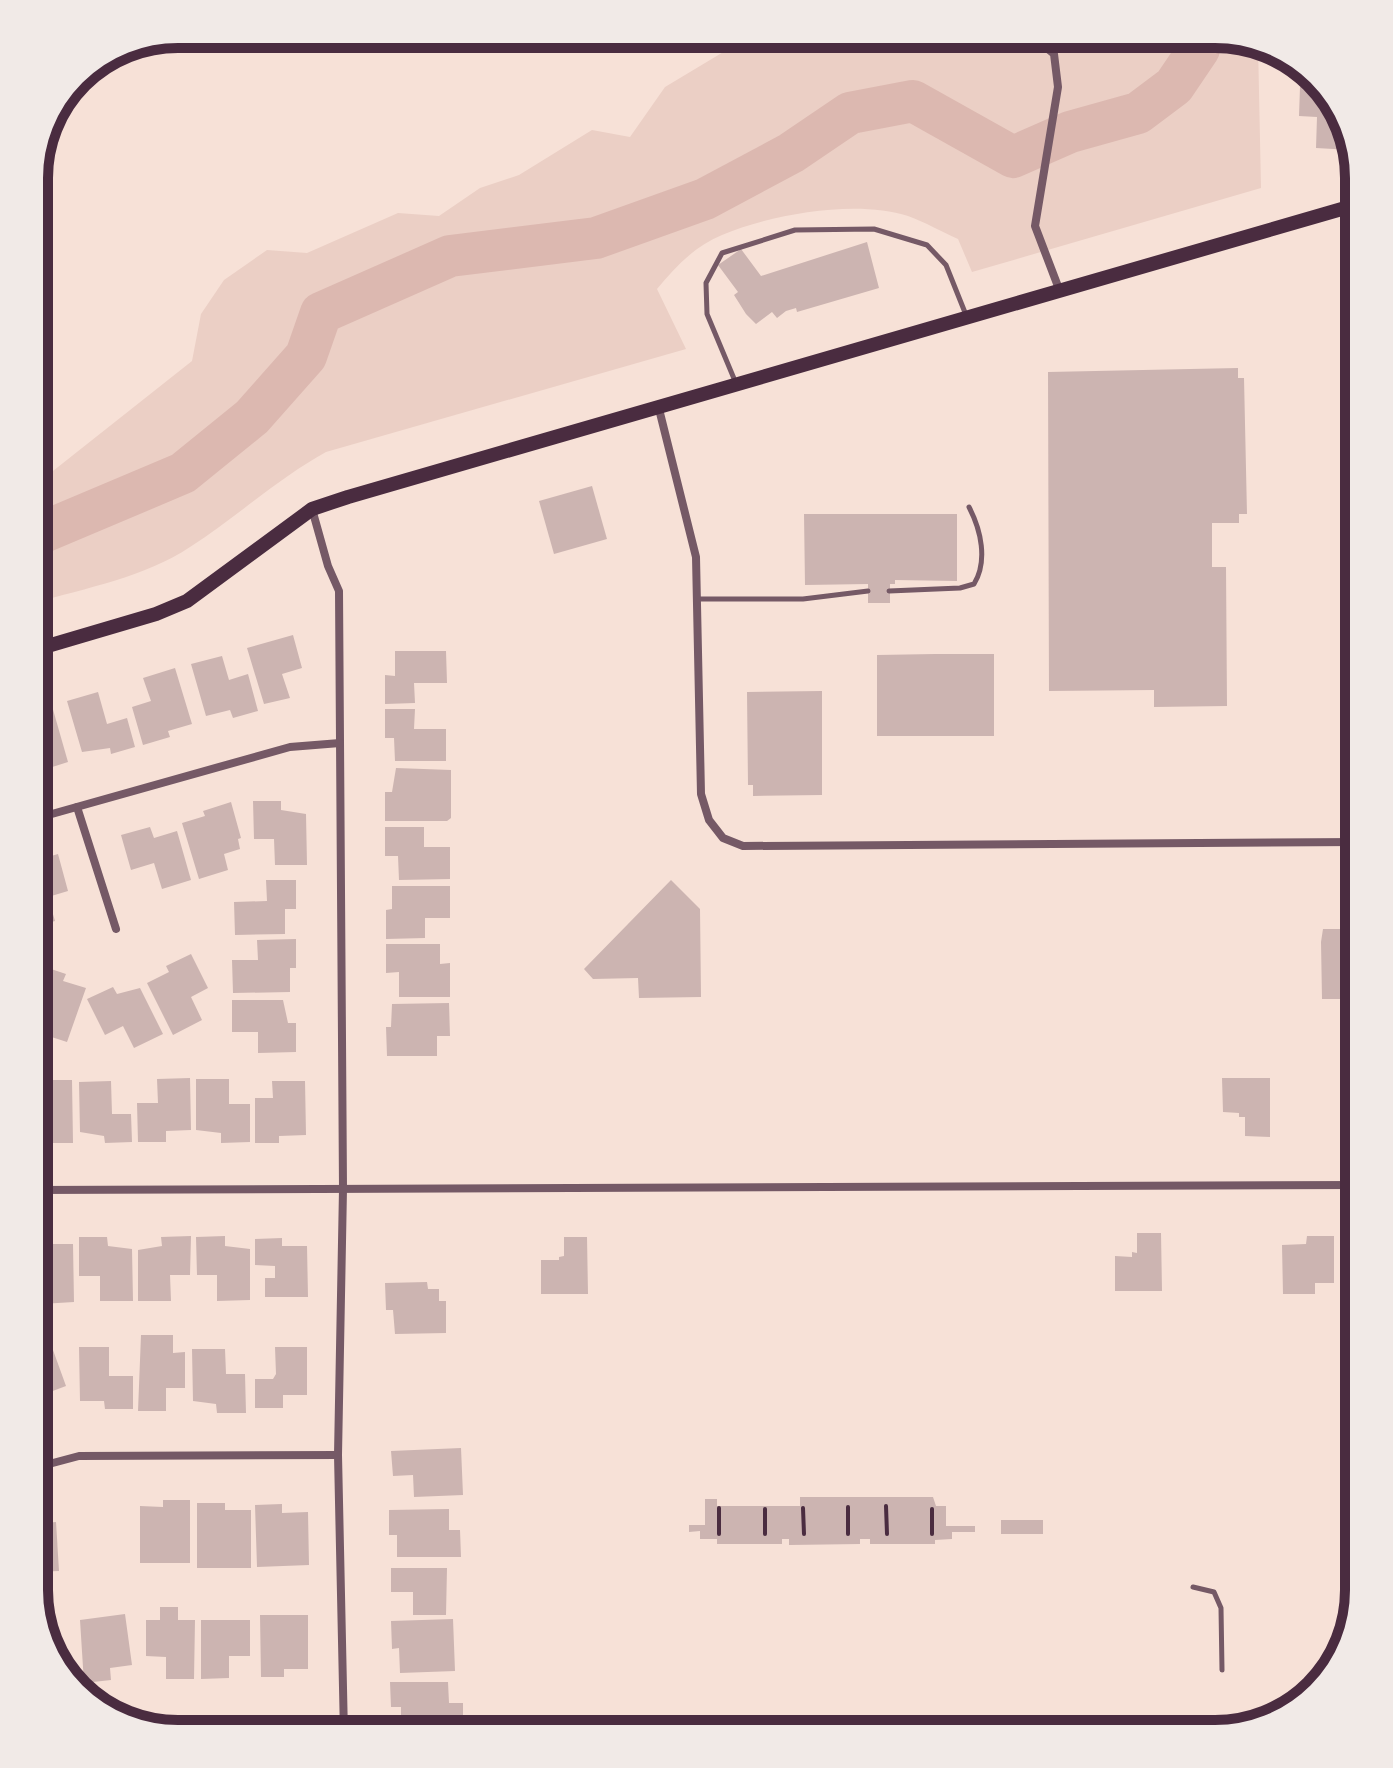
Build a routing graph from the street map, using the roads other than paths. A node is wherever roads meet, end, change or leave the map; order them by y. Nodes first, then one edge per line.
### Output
1 (1046, 48) edge
2 (1345, 208) edge
3 (1059, 289) junction
4 (966, 316) junction
5 (736, 382) junction
6 (658, 404) junction
7 (969, 507) dead end
8 (312, 509) junction
9 (868, 591) dead end
10 (889, 591) dead end
11 (700, 599) junction
12 (48, 646) edge
13 (340, 743) junction
14 (77, 807) junction
15 (48, 815) edge
16 (1345, 842) edge
17 (116, 929) dead end
18 (1345, 1185) edge
19 (343, 1189) junction
20 (48, 1190) edge
21 (338, 1455) junction
22 (48, 1464) edge
23 (1193, 1587) dead end
24 (1222, 1670) dead end
25 (344, 1720) edge

1 - 3 street
2 - 3 main road
3 - 4 main road
4 - 5 main road
4 - 5 lane
5 - 6 main road
6 - 8 main road
6 - 11 street
7 - 10 lane
8 - 12 main road
8 - 13 street
9 - 11 lane
11 - 16 street
13 - 14 street
13 - 19 street
14 - 15 street
14 - 17 street
18 - 19 street
19 - 20 street
19 - 21 street
21 - 22 street
21 - 25 street
23 - 24 lane

